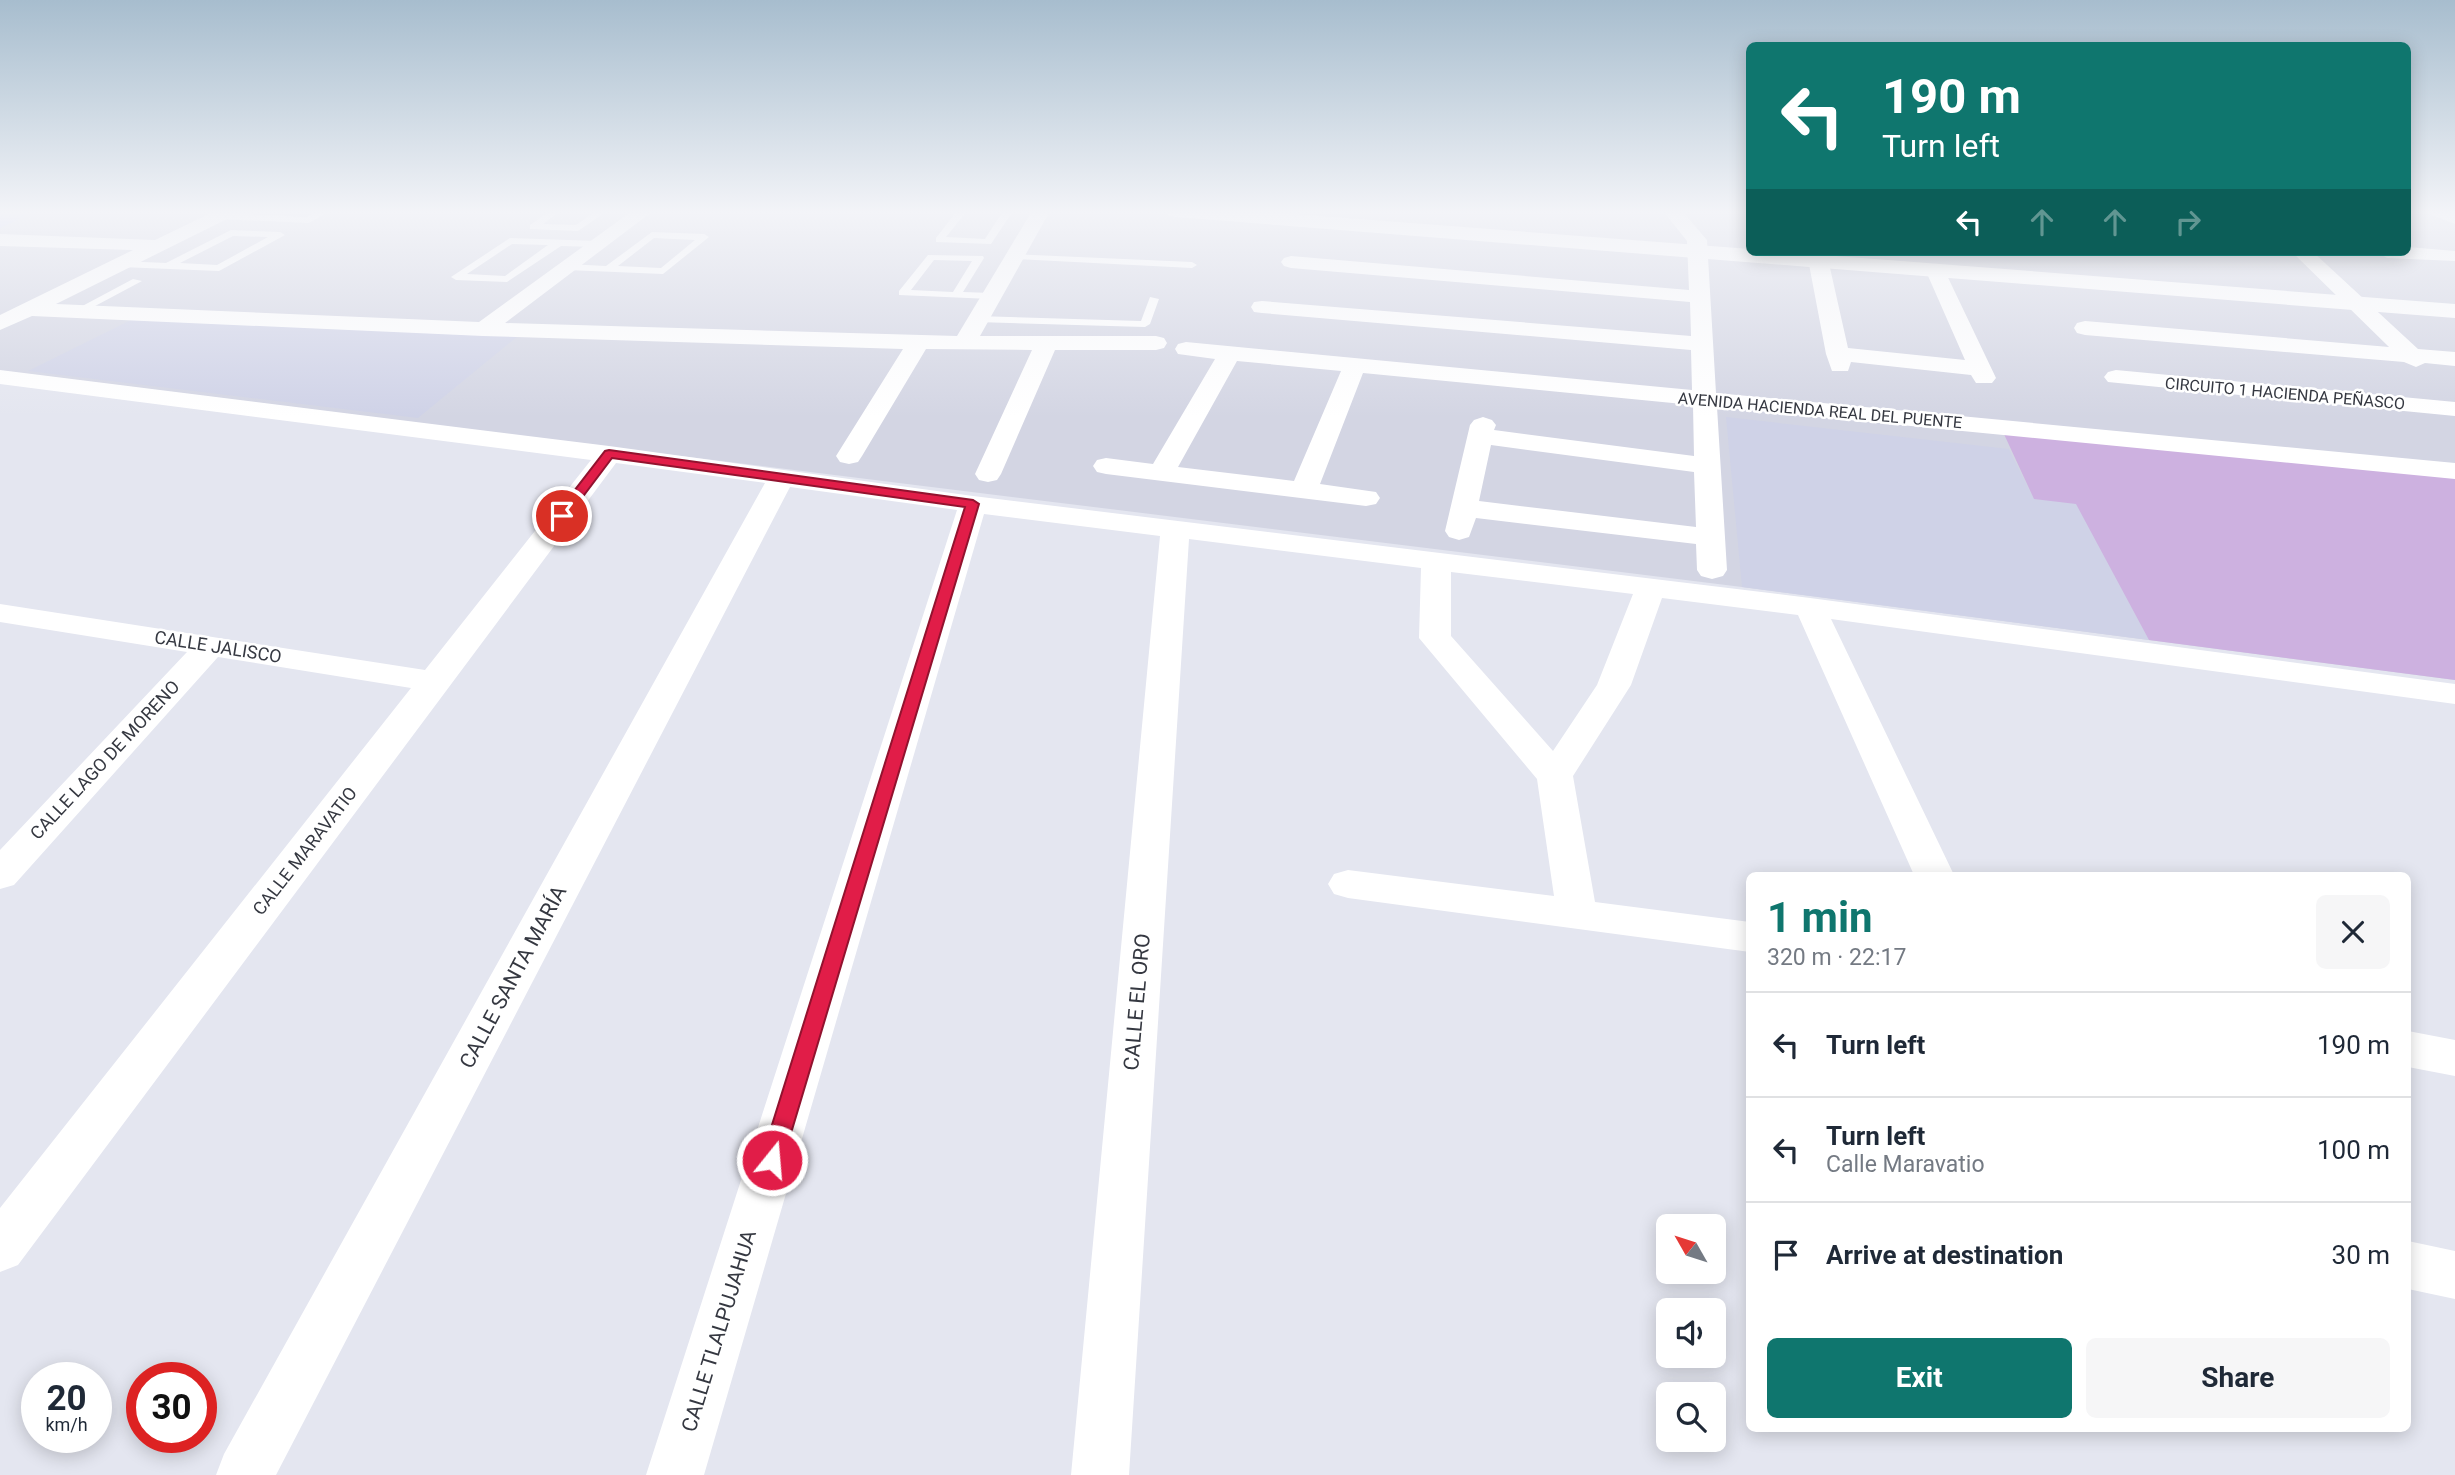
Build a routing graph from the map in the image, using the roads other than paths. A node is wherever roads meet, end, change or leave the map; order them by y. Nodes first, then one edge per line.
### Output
1 (89, 280) edge
2 (550, 280) edge
3 (913, 280) edge
4 (965, 280) edge
5 (1001, 280) edge
6 (1312, 280) edge
7 (1502, 280) edge
8 (1699, 280) edge
9 (1822, 280) edge
10 (1947, 280) edge
11 (2171, 280) edge
12 (2331, 280) edge
13 (136, 281) dead end
14 (956, 295) junction
15 (2347, 295) junction
16 (991, 296) junction
17 (1700, 297) junction
18 (2455, 298) edge
19 (1154, 299) dead end
20 (1262, 307) dead end
21 (30, 309) junction
22 (1298, 310) junction
23 (78, 311) junction
24 (2455, 311) edge
25 (977, 319) junction
26 (0, 323) edge
27 (483, 329) junction
28 (918, 343) junction
29 (1156, 343) dead end
30 (964, 344) junction
31 (1046, 344) junction
32 (1702, 344) junction
33 (1186, 349) dead end
34 (1230, 353) junction
35 (2411, 355) junction
36 (2455, 359) edge
37 (1355, 365) junction
38 (0, 377) edge
39 (2449, 392) edge
40 (1705, 400) junction
41 (609, 454) junction
42 (849, 456) dead end
43 (1106, 466) dead end
44 (1708, 466) junction
45 (2455, 471) edge
46 (1161, 473) junction
47 (781, 478) junction
48 (980, 489) junction
49 (1304, 490) junction
50 (1366, 498) dead end
51 (1175, 530) junction
52 (1711, 537) junction
53 (1436, 561) junction
54 (1712, 570) dead end
55 (1651, 587) junction
56 (1810, 607) junction
57 (1, 614) edge
58 (211, 646) junction
59 (435, 682) junction
60 (2455, 694) edge
61 (1555, 776) junction
62 (1933, 872) edge
63 (0, 875) edge
64 (1348, 884) dead end
65 (1577, 914) junction
66 (1746, 936) edge
67 (2411, 1050) edge
68 (2455, 1058) edge
69 (0, 1248) edge
70 (245, 1475) edge
71 (675, 1475) edge
72 (1100, 1475) edge

1 - 21 street
2 - 27 street
3 - 14 lane
4 - 14 lane
5 - 16 street
6 - 22 street
7 - 17 street
8 - 17 street
9 - 10 street
11 - 15 street
12 - 15 street
13 - 23 lane
14 - 16 lane
15 - 18 street
15 - 24 street
15 - 35 street
16 - 25 street
17 - 32 street
19 - 25 lane
20 - 22 street
21 - 23 street
21 - 26 street
22 - 32 street
23 - 27 street
25 - 30 street
27 - 28 street
28 - 30 street
28 - 42 street
29 - 31 street
30 - 31 street
31 - 48 street, CALLE TLALPUJAHUA
32 - 40 street
33 - 34 street, AVENIDA HACIENDA REAL DEL PUENTE
34 - 37 street, AVENIDA HACIENDA REAL DEL PUENTE
34 - 46 street
35 - 36 street, CIRCUITO 1 HACIENDA PEÑASCO
35 - 39 street
35 - 39 street, CIRCUITO 1 HACIENDA PEÑASCO
37 - 40 street, AVENIDA HACIENDA REAL DEL PUENTE
37 - 49 street
38 - 41 street
40 - 44 street
40 - 45 street, AVENIDA HACIENDA REAL DEL PUENTE
41 - 47 street
41 - 59 street, CALLE MARAVATIO
43 - 46 street
44 - 52 street
44 - 52 street
46 - 49 street
47 - 48 street
47 - 70 street, CALLE SANTA MARÍA
48 - 51 street
48 - 71 street, CALLE TLALPUJAHUA
49 - 50 street
51 - 53 street
51 - 72 street, CALLE EL ORO
52 - 54 street
53 - 55 street
53 - 61 street
55 - 56 street
55 - 61 street
56 - 60 street
56 - 62 street
57 - 58 street, CALLE JALISCO
58 - 59 street, CALLE JALISCO
58 - 63 street, CALLE LAGO DE MORENO
59 - 69 street, CALLE MARAVATIO
61 - 65 street
64 - 65 street
65 - 66 street
67 - 68 street

